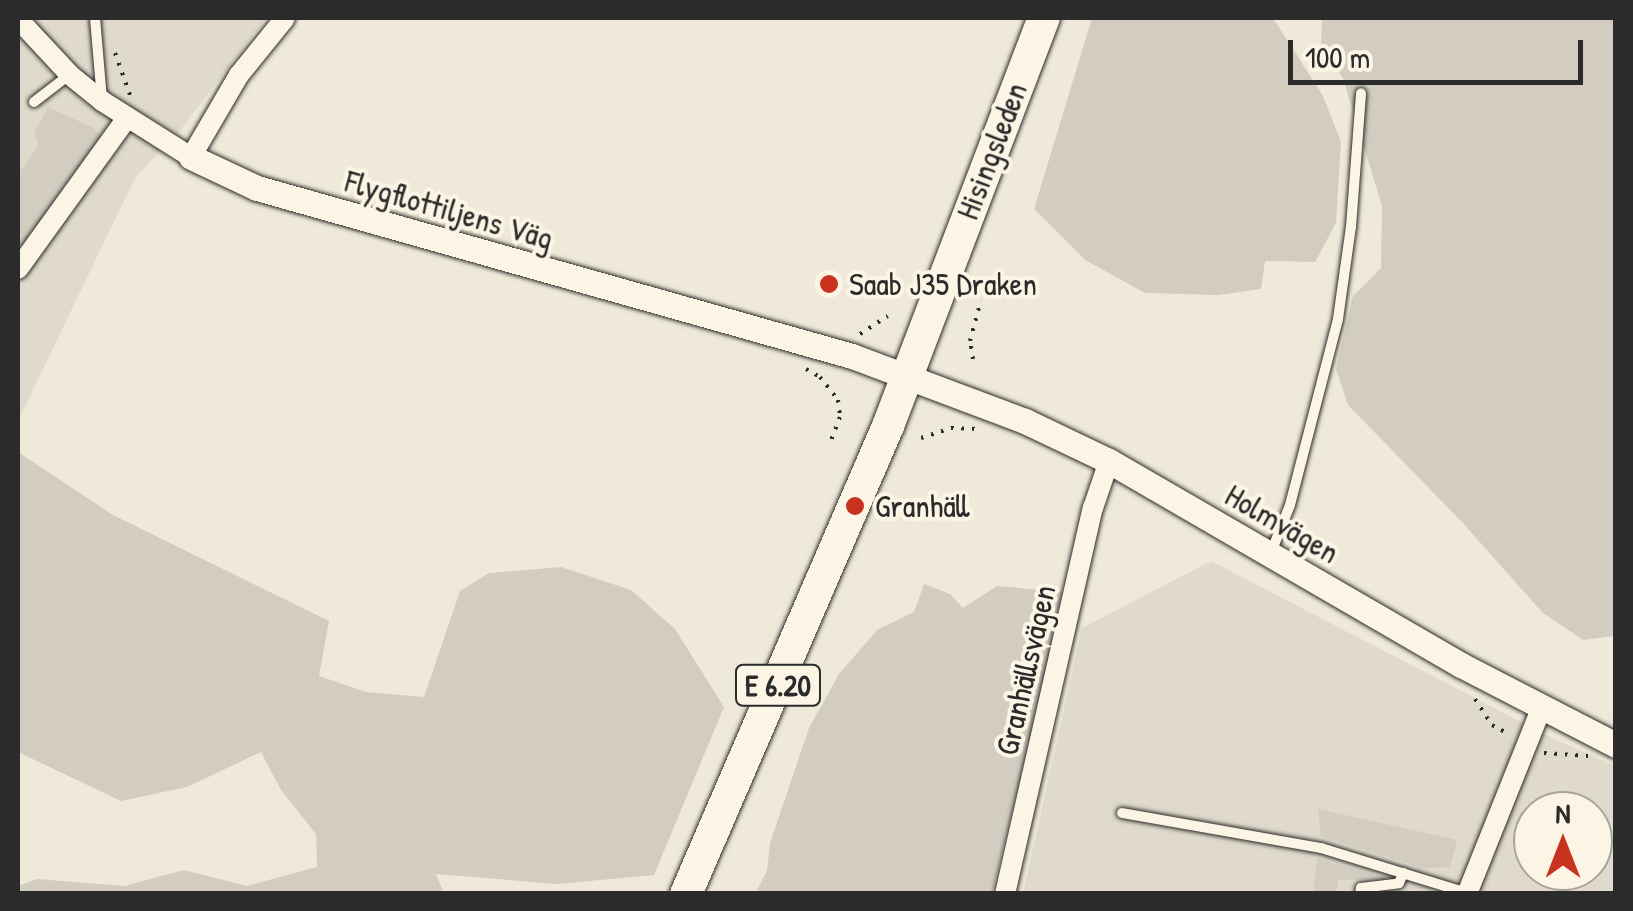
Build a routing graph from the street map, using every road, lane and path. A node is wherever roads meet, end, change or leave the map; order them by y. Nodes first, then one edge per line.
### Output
1 (95, 18) edge
2 (285, 18) edge
3 (1044, 18) edge
4 (18, 19) edge
5 (112, 46) dead end
6 (70, 74) junction
7 (1361, 93) dead end
8 (102, 100) junction
9 (34, 102) dead end
10 (130, 122) junction
11 (191, 157) junction
12 (18, 269) edge
13 (981, 300) dead end
14 (888, 316) dead end
15 (860, 334) dead end
16 (973, 359) dead end
17 (806, 369) dead end
18 (908, 375) junction
19 (984, 430) dead end
20 (921, 438) dead end
21 (830, 443) dead end
22 (1109, 461) junction
23 (1270, 555) junction
24 (1542, 709) junction
25 (1616, 746) edge
26 (1122, 813) dead end
27 (1403, 873) junction
28 (1467, 893) edge
29 (686, 894) edge
30 (1005, 894) edge
31 (1360, 894) edge

1 - 8 lane
2 - 11 street
3 - 18 highway, Hisingsleden / E 6.20
4 - 6 street, Flygflottiljens Väg
5 - 10 path
6 - 8 street, Flygflottiljens Väg
6 - 9 lane
7 - 23 lane
8 - 10 street, Flygflottiljens Väg
10 - 11 street, Flygflottiljens Väg
10 - 12 street
11 - 18 street, Flygflottiljens Väg
13 - 16 path
14 - 15 path
17 - 21 path
18 - 22 street, Holmvägen
18 - 29 highway, Hisingsleden / E 6.20
19 - 20 path
22 - 23 street, Holmvägen
22 - 30 street, Granhällsvägen
23 - 24 street, Holmvägen
24 - 25 street, Holmvägen
24 - 28 street
26 - 27 lane
27 - 28 lane
27 - 31 lane

